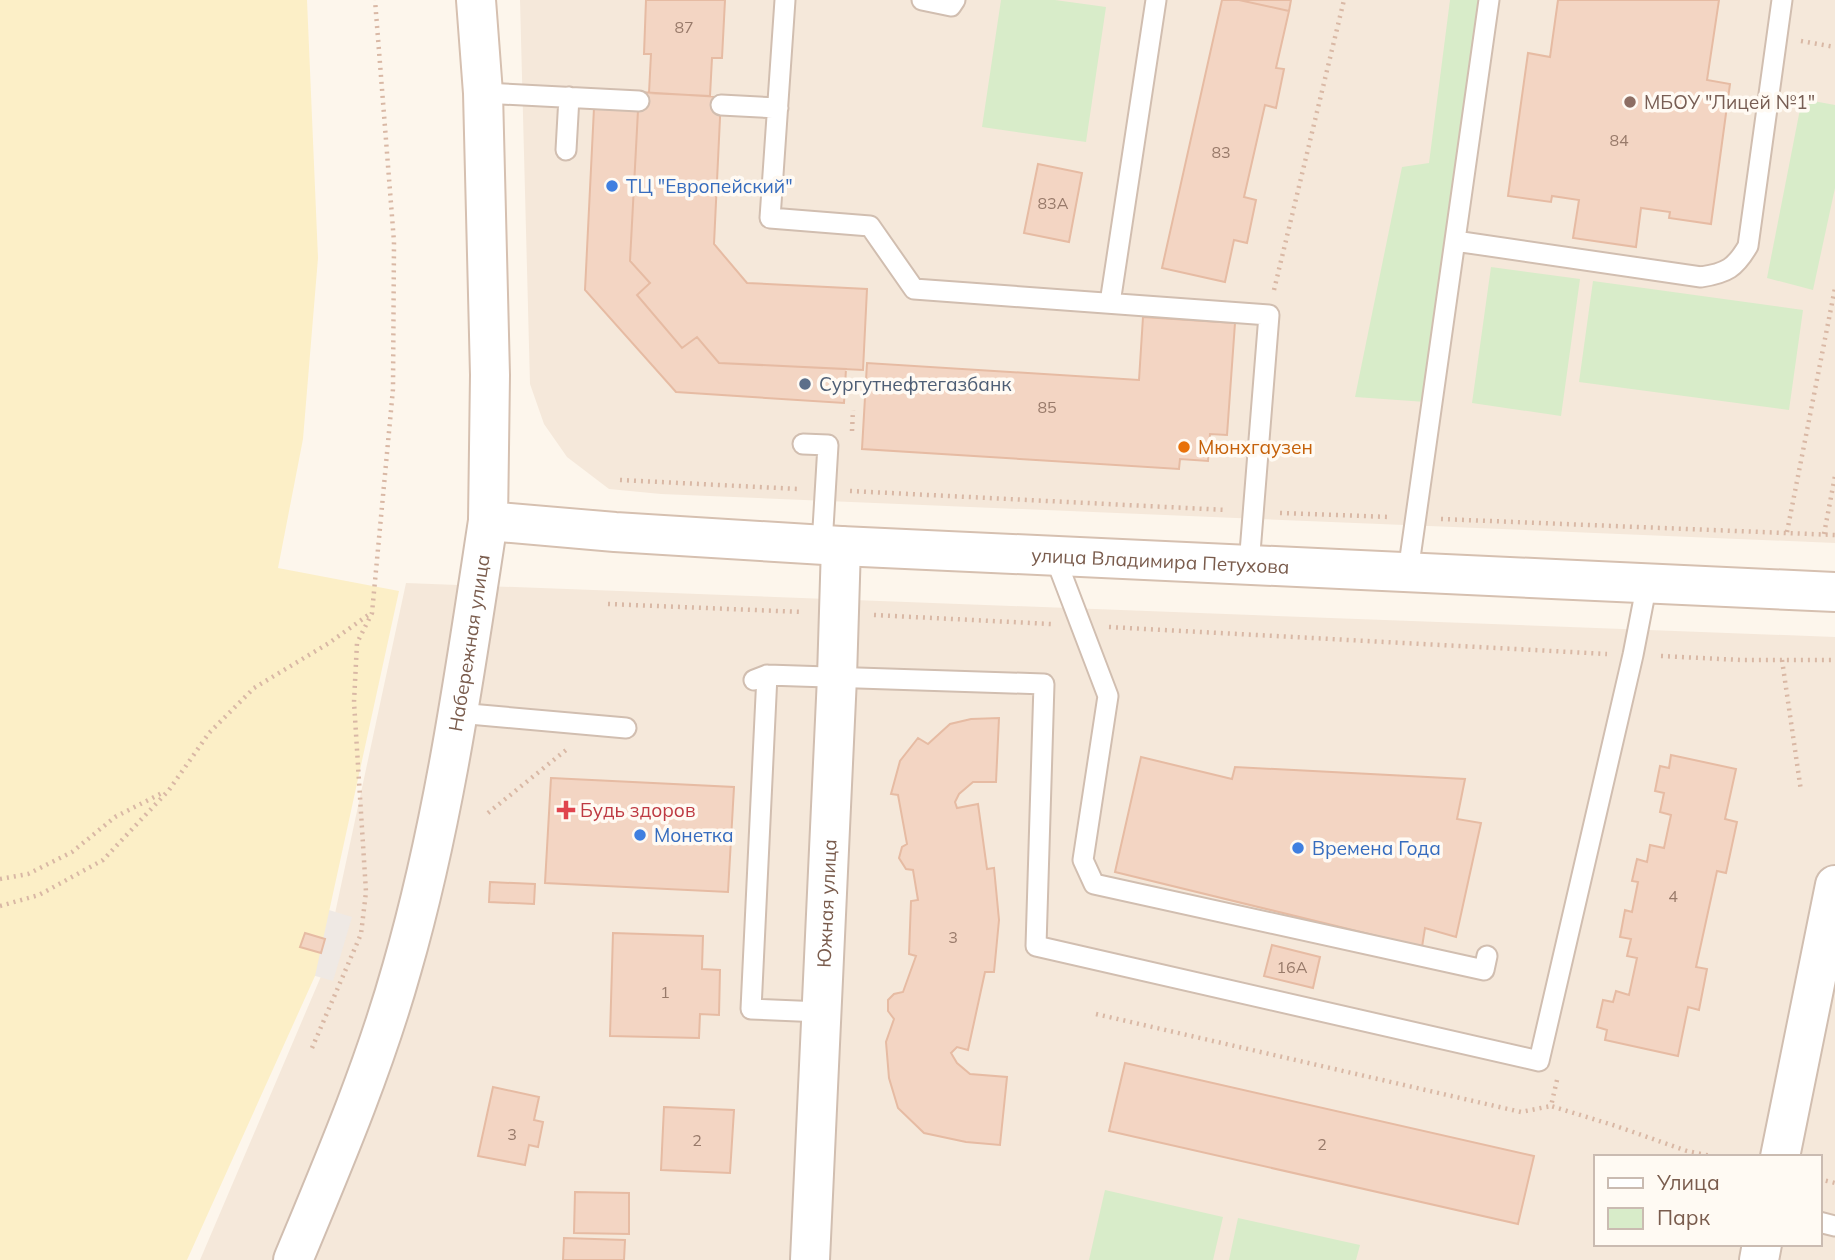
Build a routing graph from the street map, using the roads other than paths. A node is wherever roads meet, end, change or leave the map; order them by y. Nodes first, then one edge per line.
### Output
1 (476, 0) edge
2 (785, 0) edge
3 (922, 0) edge
4 (955, 0) edge
5 (1157, 0) edge
6 (1489, 0) edge
7 (1783, 0) edge
8 (483, 93) junction
9 (569, 97) junction
10 (639, 101) dead end
11 (721, 105) dead end
12 (778, 108) junction
13 (566, 150) dead end
14 (1455, 241) junction
15 (1110, 303) junction
16 (803, 444) dead end
17 (488, 521) junction
18 (832, 546) junction
19 (1055, 557) junction
20 (1249, 565) junction
21 (1408, 572) junction
22 (1647, 583) junction
23 (1835, 592) edge
24 (837, 677) junction
25 (458, 713) junction
26 (626, 728) dead end
27 (1834, 893) edge
28 (1487, 956) dead end
29 (821, 1012) junction
30 (1780, 1155) edge
31 (293, 1260) edge
32 (810, 1260) edge

1 - 8 main road, Набережная улица
2 - 12 lane
3 - 4 lane
5 - 15 lane
6 - 14 lane
7 - 14 lane
8 - 9 lane
8 - 17 main road, Набережная улица
9 - 10 lane
9 - 13 lane
11 - 12 lane
12 - 15 lane
14 - 21 lane
15 - 20 lane
16 - 18 lane
17 - 18 main road, улица Владимира Петухова
17 - 25 main road, Набережная улица
18 - 19 main road, улица Владимира Петухова
18 - 24 main road, Южная улица
19 - 20 main road, улица Владимира Петухова
19 - 28 lane
20 - 21 main road, улица Владимира Петухова
21 - 22 main road, улица Владимира Петухова
22 - 23 main road, улица Владимира Петухова
22 - 24 lane
24 - 29 main road, Южная улица
24 - 29 lane
25 - 26 lane
25 - 31 main road, Набережная улица
27 - 30 main road
29 - 32 main road, Южная улица

